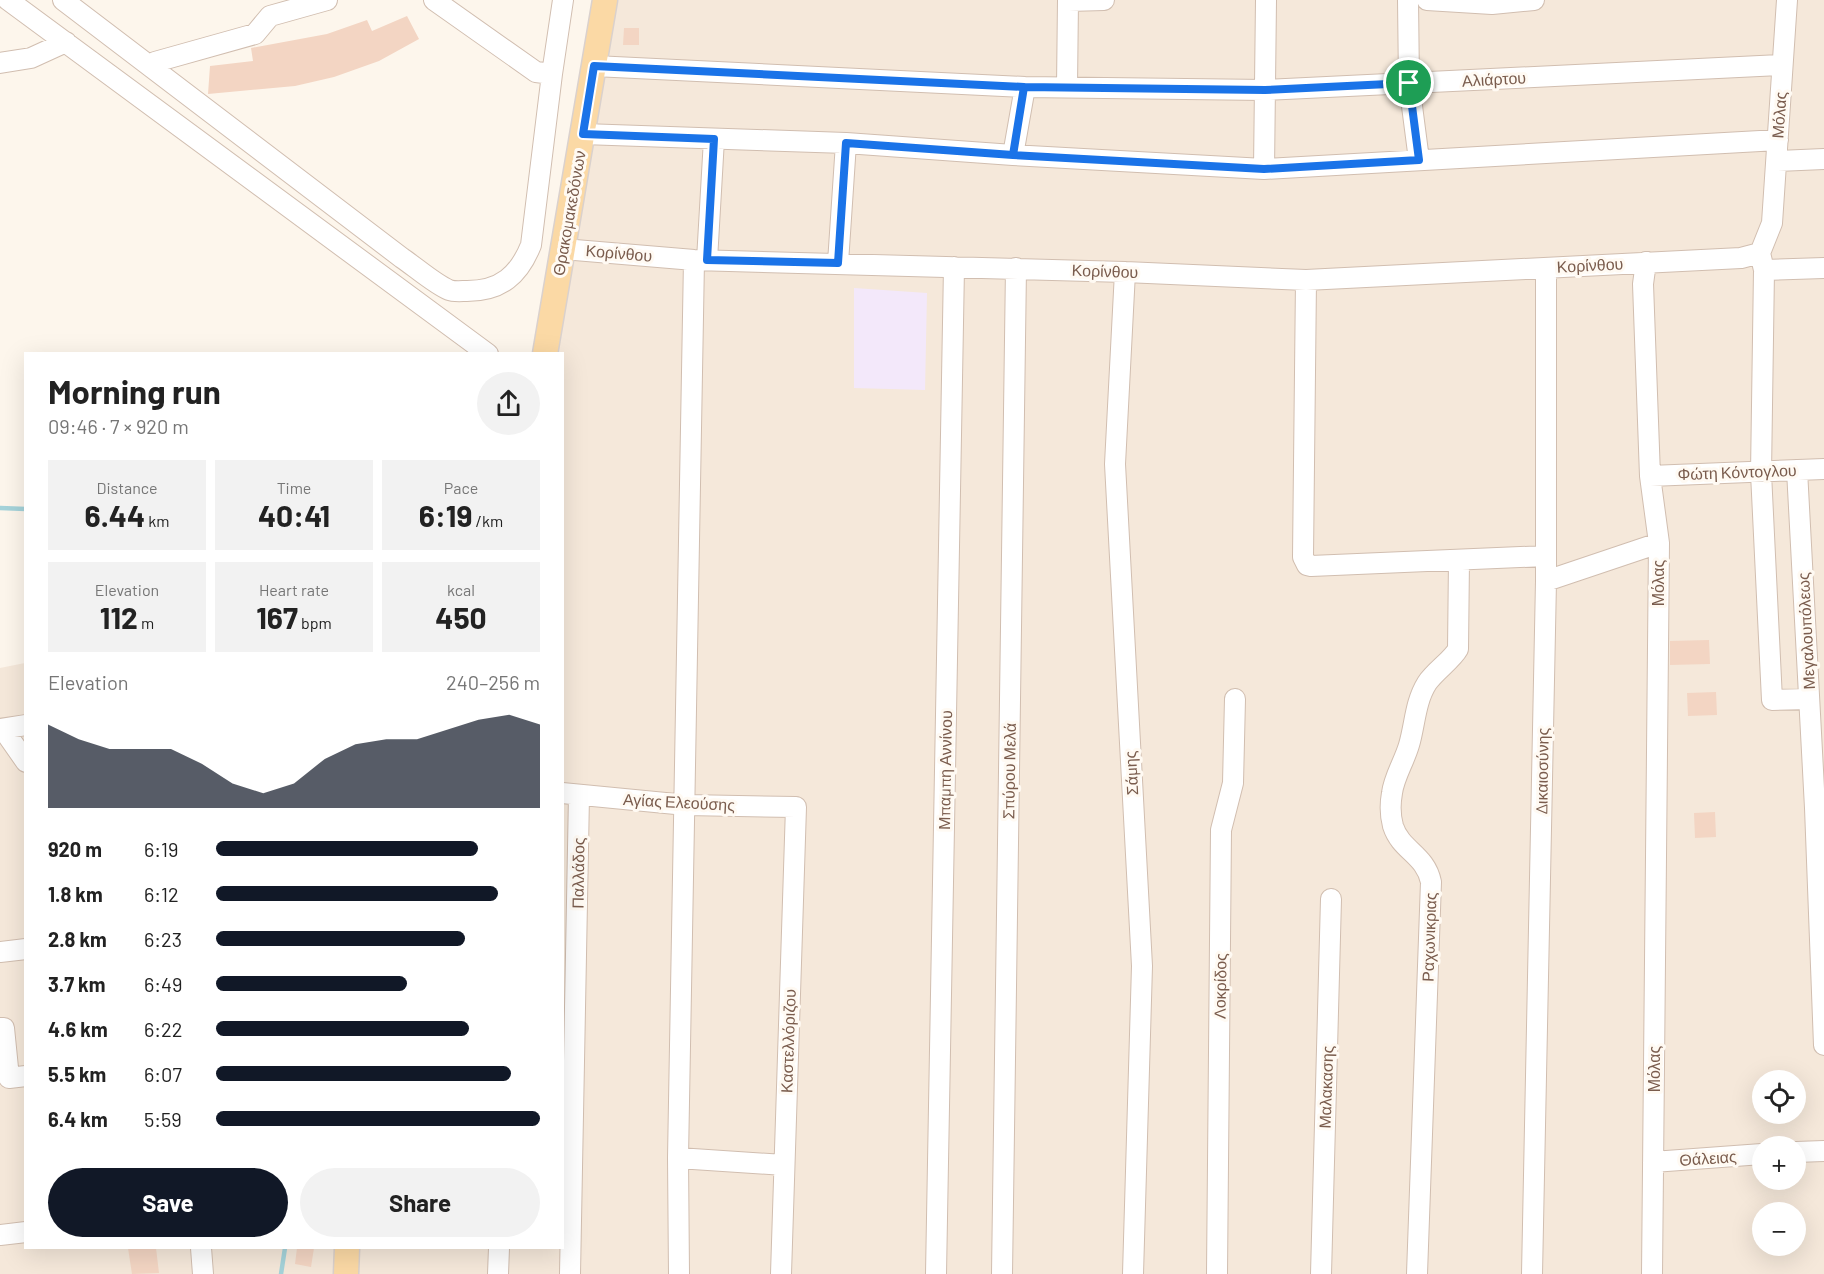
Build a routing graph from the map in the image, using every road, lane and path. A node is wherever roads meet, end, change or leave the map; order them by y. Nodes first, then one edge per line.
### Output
1 (8, 0) edge
2 (63, 0) edge
3 (327, 0) edge
4 (434, 0) edge
5 (563, 0) edge
6 (605, 0) edge
7 (1104, 0) edge
8 (1266, 0) edge
9 (1408, 0) edge
10 (1427, 0) edge
11 (1534, 0) edge
12 (1787, 0) edge
13 (1068, 1) edge
14 (66, 42) junction
15 (0, 63) edge
16 (1782, 65) junction
17 (150, 66) junction
18 (594, 66) junction
19 (552, 74) junction
20 (1409, 83) junction
21 (1024, 87) junction
22 (1067, 87) junction
23 (1265, 90) junction
24 (583, 134) junction
25 (714, 139) junction
26 (1778, 140) junction
27 (846, 143) junction
28 (1013, 155) junction
29 (1824, 159) edge
30 (1419, 160) junction
31 (1777, 161) junction
32 (1264, 169) junction
33 (563, 249) junction
34 (701, 260) junction
35 (1762, 261) junction
36 (1646, 262) junction
37 (838, 263) junction
38 (954, 267) junction
39 (1016, 268) junction
40 (1546, 268) junction
41 (1824, 268) edge
42 (1125, 272) junction
43 (1306, 280) junction
44 (485, 352) edge
45 (545, 352) edge
46 (1824, 469) edge
47 (1797, 470) junction
48 (1761, 473) junction
49 (1650, 476) junction
50 (1659, 543) junction
51 (1546, 556) junction
52 (1459, 560) junction
53 (1546, 581) junction
54 (1234, 699) dead end
55 (1809, 699) junction
56 (24, 725) edge
57 (2, 729) edge
58 (24, 759) edge
59 (571, 794) edge
60 (686, 805) junction
61 (796, 807) joint
62 (1331, 899) dead end
63 (24, 949) edge
64 (0, 952) edge
65 (0, 1028) edge
66 (1824, 1045) edge
67 (24, 1076) edge
68 (1824, 1151) edge
69 (1806, 1152) edge
70 (1752, 1155) edge
71 (678, 1158) junction
72 (1653, 1162) junction
73 (784, 1165) junction
74 (24, 1232) edge
75 (0, 1235) edge
76 (201, 1249) edge
77 (347, 1249) edge
78 (499, 1249) edge
79 (202, 1274) edge
80 (346, 1274) edge
81 (498, 1274) edge
82 (570, 1274) edge
83 (679, 1274) edge
84 (781, 1274) edge
85 (936, 1274) edge
86 (1002, 1274) edge
87 (1133, 1274) edge
88 (1216, 1274) edge
89 (1321, 1274) edge
90 (1418, 1274) edge
91 (1532, 1274) edge
92 (1652, 1274) edge

1 - 14 street
2 - 17 street
3 - 17 street
4 - 19 street
5 - 19 street
6 - 18 main road, Θρακομακεδόνων
7 - 13 street
8 - 23 street
9 - 20 street
10 - 11 street
12 - 16 street, Μόλας
13 - 22 street
14 - 15 street
14 - 44 street
16 - 20 street, Αλιάρτου
16 - 26 street, Μόλας
17 - 19 street
18 - 21 street, Αλιάρτου
18 - 24 main road, Θρακομακεδόνων
20 - 23 street, Αλιάρτου
20 - 30 street
21 - 22 street, Αλιάρτου
21 - 28 street
22 - 23 street, Αλιάρτου
23 - 32 street
24 - 25 street
24 - 33 main road, Θρακομακεδόνων
25 - 27 street
25 - 34 street
26 - 30 street
26 - 31 street, Μόλας
27 - 28 street
27 - 37 street
28 - 32 street
29 - 31 street
30 - 32 street
31 - 35 street, Μόλας
33 - 34 street, Κορίνθου
33 - 45 main road, Θρακομακεδόνων
34 - 37 street, Κορίνθου
34 - 60 street
35 - 36 street
35 - 41 street
35 - 48 street
36 - 40 street, Κορίνθου
36 - 49 street, Μόλας
37 - 38 street, Κορίνθου
38 - 39 street, Κορίνθου
38 - 85 street, Μπαμπη Αννίνου
39 - 42 street, Κορίνθου
39 - 86 street, Σπύρου Μελά
40 - 43 street, Κορίνθου
40 - 51 street, Δικαιοσύνης
42 - 43 street, Κορίνθου
42 - 87 street, Σάμης
43 - 52 street
46 - 47 street, Φώτη Κόντογλου
47 - 48 street, Φώτη Κόντογλου
47 - 55 street, Μεγαλουπόλεως
48 - 49 street, Φώτη Κόντογλου
48 - 55 street
49 - 50 street, Μόλας
50 - 53 street
50 - 72 street, Μόλας
51 - 52 street
51 - 53 street, Δικαιοσύνης
52 - 90 street, Ραχωνικριας
53 - 91 street, Δικαιοσύνης
54 - 88 street, Λοκρίδος
55 - 66 street, Μεγαλουπόλεως
56 - 57 street
57 - 58 street
59 - 60 street, Αγίας Ελεούσης
59 - 82 street, Παλλάδος
60 - 61 street, Αγίας Ελεούσης
60 - 71 street
61 - 73 street, Καστελλόριζου
62 - 89 street, Μαλακασης
63 - 64 street
65 - 67 street
68 - 69 street
70 - 72 street, Θάλειας
71 - 73 street
71 - 83 street
72 - 92 street, Μόλας
73 - 84 street, Καστελλόριζου
74 - 75 street
76 - 79 street
77 - 80 main road
78 - 81 street

